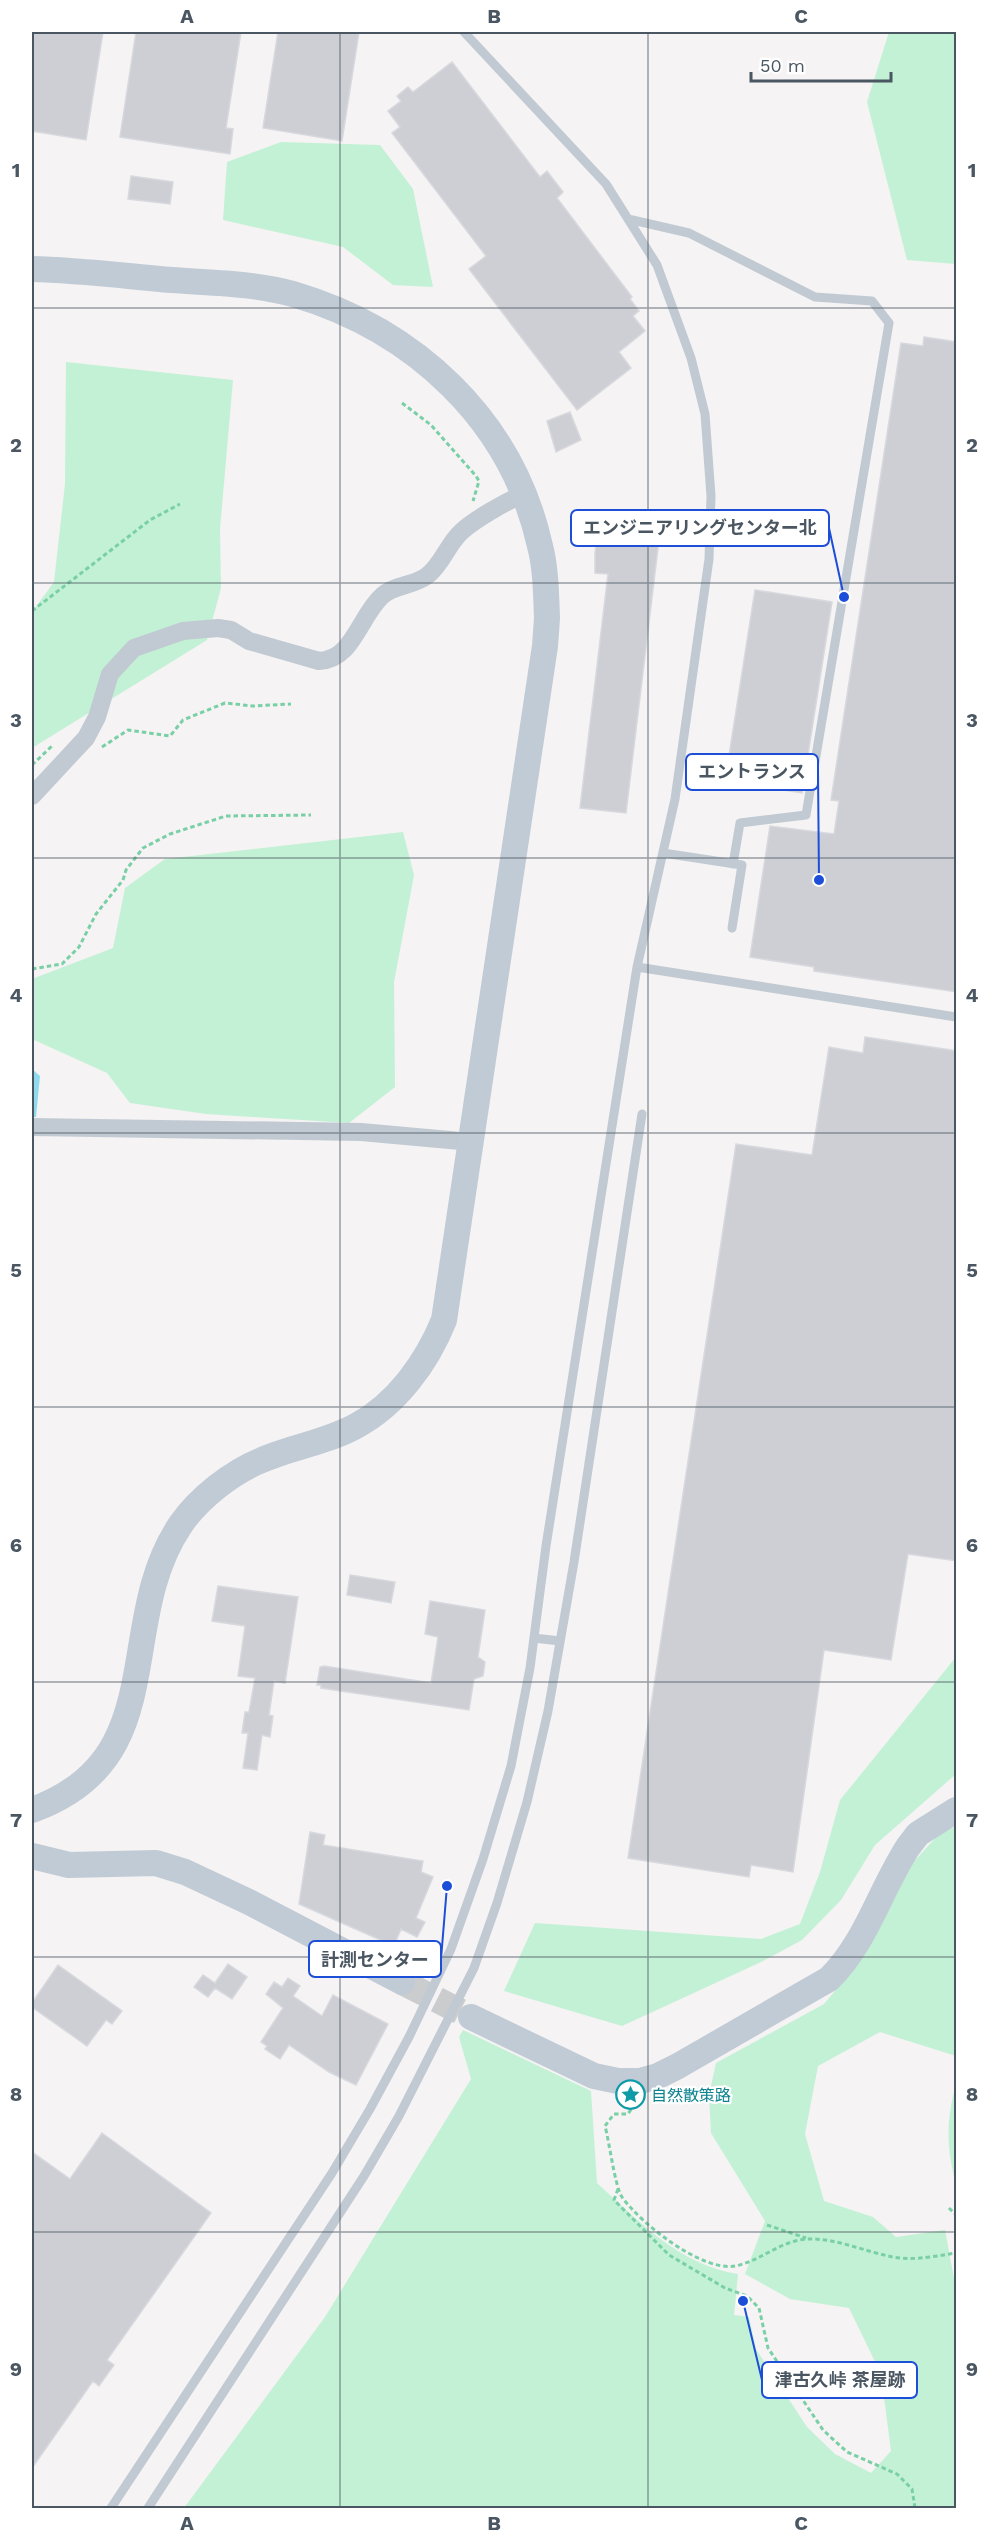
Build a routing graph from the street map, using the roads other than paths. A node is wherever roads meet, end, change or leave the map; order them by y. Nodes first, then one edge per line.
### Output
1 (464, 32) edge
2 (628, 219) junction
3 (32, 269) edge
4 (524, 495) junction
5 (32, 796) edge
6 (663, 853) junction
7 (733, 864) junction
8 (732, 928) dead end
9 (637, 967) junction
10 (957, 1017) edge
11 (642, 1114) dead end
12 (32, 1127) edge
13 (472, 1142) junction
14 (534, 1638) junction
15 (560, 1641) junction
16 (32, 1810) edge
17 (957, 1810) edge
18 (32, 1856) edge
19 (402, 1982) tunnel mouth
20 (471, 2017) tunnel mouth
21 (111, 2508) edge
22 (148, 2508) edge

1 - 2 lane
2 - 6 lane
2 - 7 lane
3 - 4 street
4 - 5 street
4 - 13 street
6 - 7 lane
6 - 9 lane
7 - 8 lane
9 - 10 lane
9 - 14 lane
11 - 15 lane
12 - 13 street
13 - 16 street
14 - 15 lane
14 - 21 lane
15 - 22 lane
17 - 20 street
18 - 19 street

